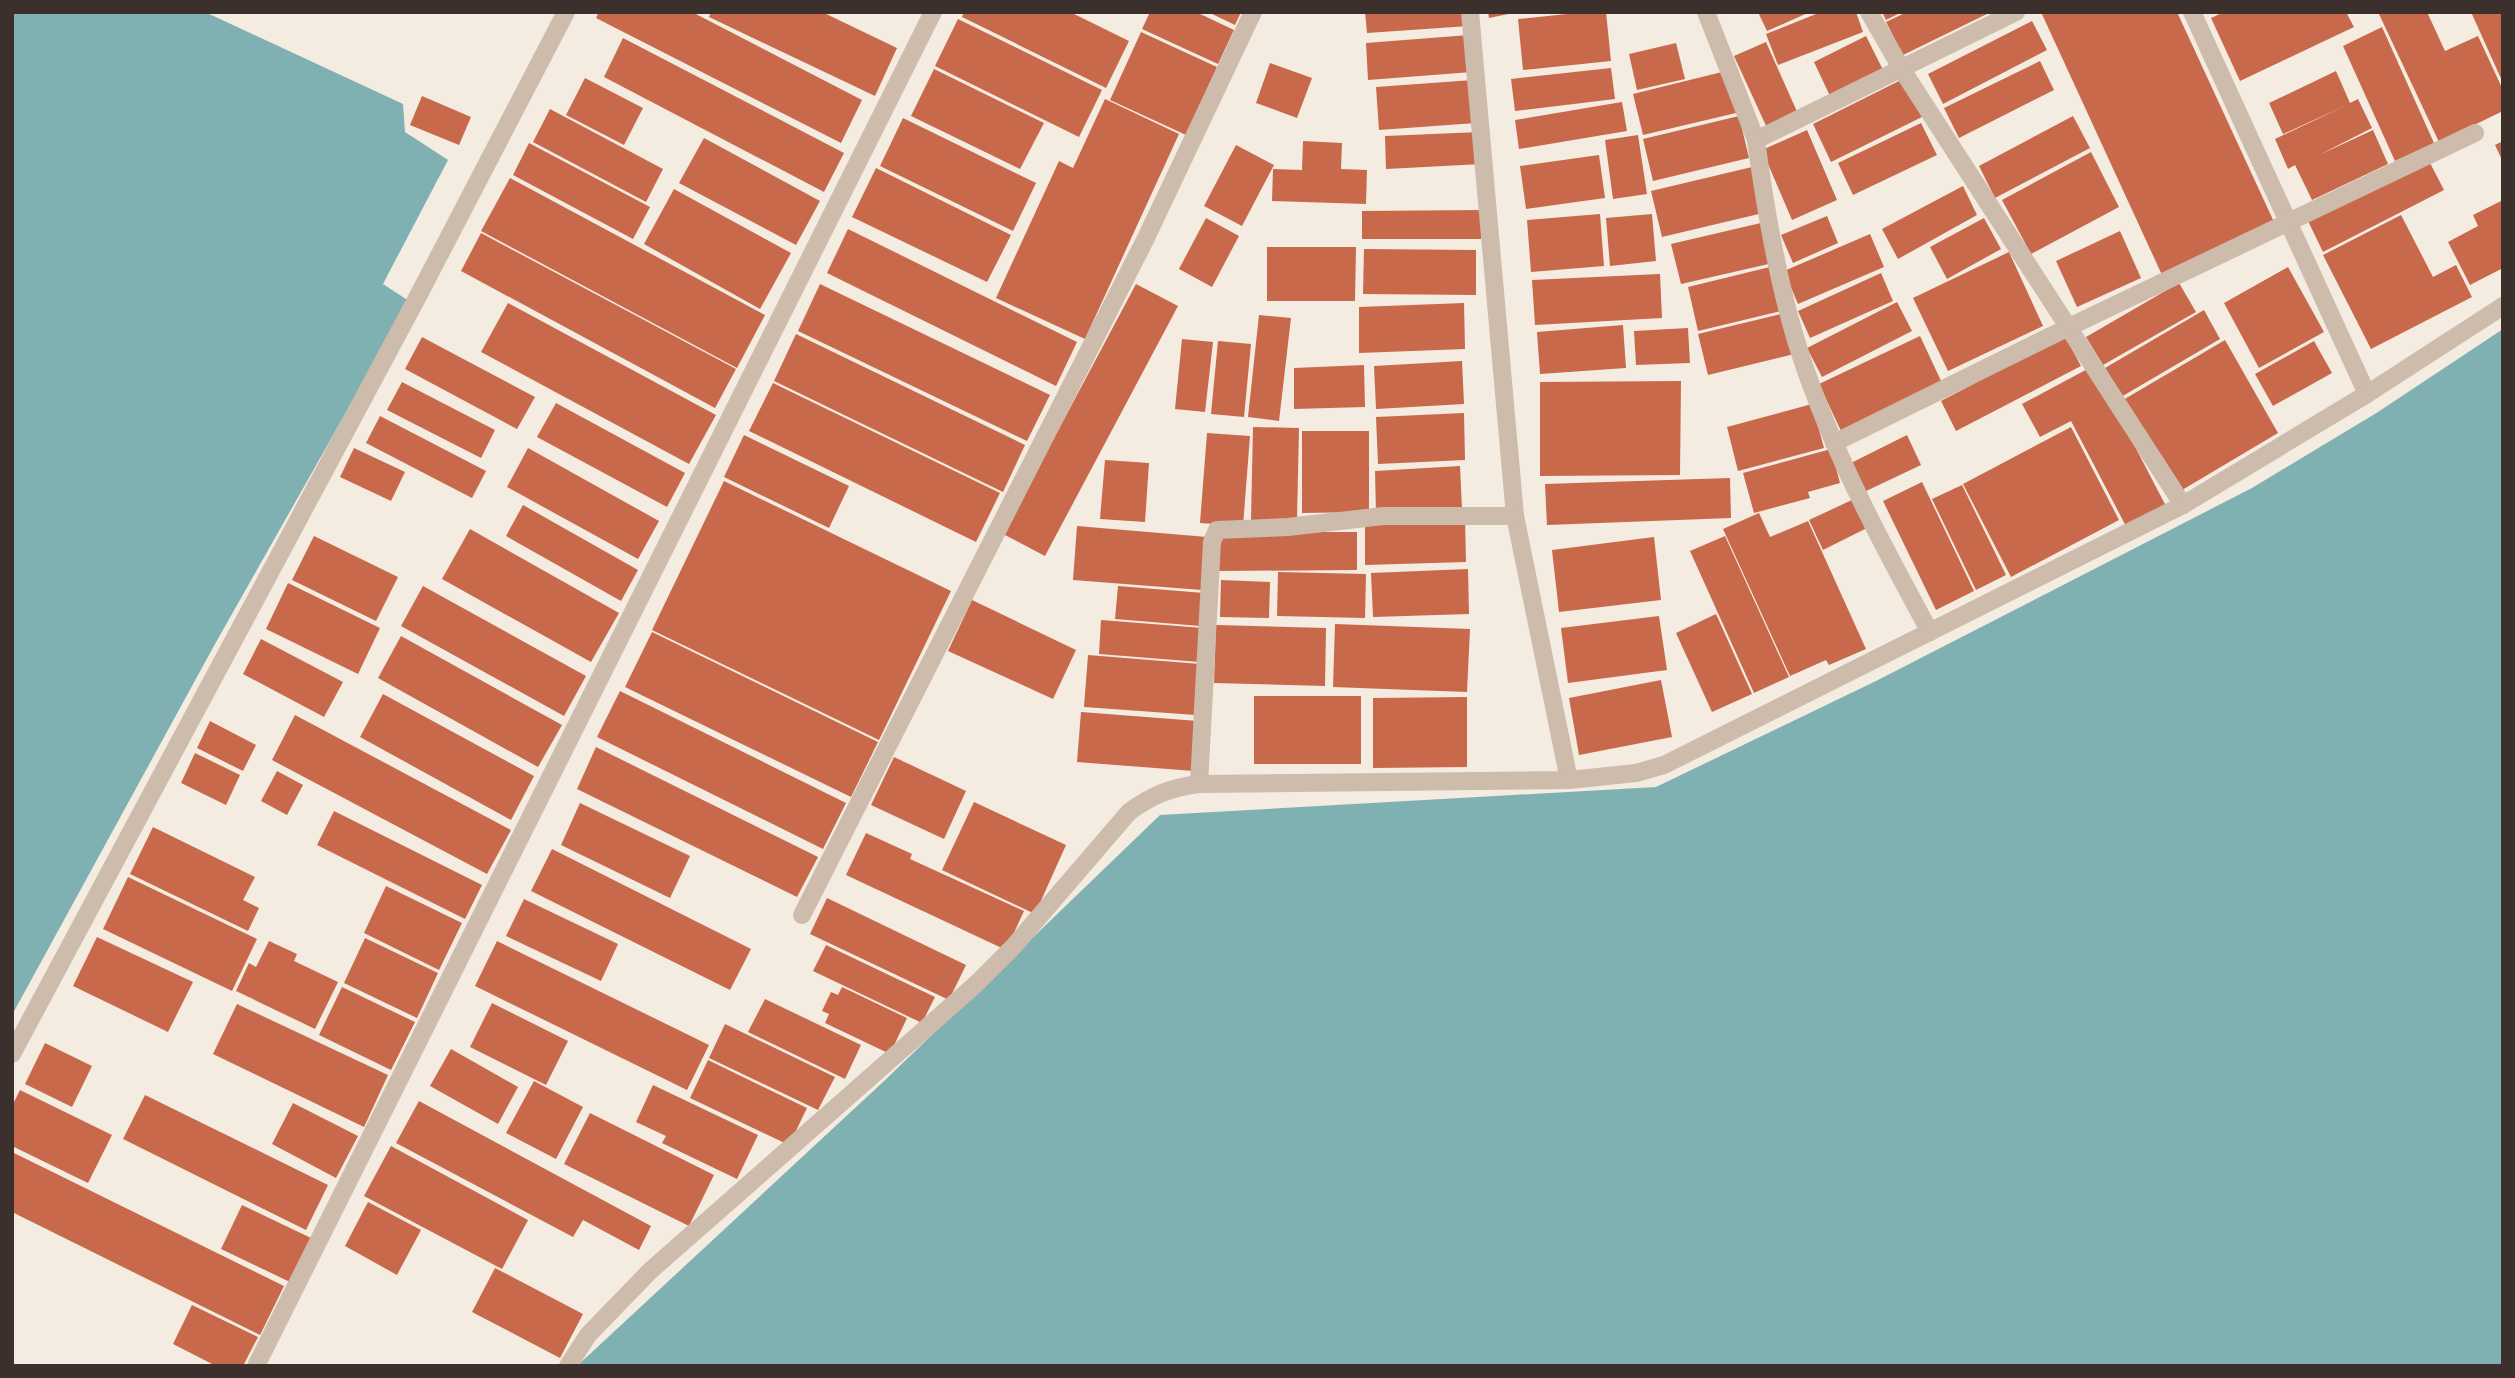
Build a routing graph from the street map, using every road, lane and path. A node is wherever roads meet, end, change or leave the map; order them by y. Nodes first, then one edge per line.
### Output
1 (566, 12) edge
2 (933, 12) edge
3 (1253, 12) edge
4 (1470, 12) edge
5 (1706, 12) edge
6 (1869, 12) edge
7 (2016, 12) edge
8 (2192, 12) edge
9 (1901, 68) junction
10 (2475, 133) dead end
11 (1756, 140) junction
12 (2289, 221) junction
13 (2503, 306) edge
14 (2069, 327) junction
15 (2367, 394) junction
16 (1834, 443) junction
17 (2183, 505) junction
18 (1515, 516) junction
19 (1930, 632) junction
20 (1569, 780) junction
21 (1199, 784) junction
22 (803, 915) dead end
23 (12, 1054) edge
24 (256, 1366) edge
25 (568, 1366) edge

1 - 23 street
2 - 24 street
3 - 22 street
4 - 18 street
5 - 11 street
6 - 9 street
7 - 9 street
8 - 12 street
9 - 11 street
9 - 14 street
10 - 12 street
11 - 16 street
12 - 14 street
12 - 15 street
13 - 15 street
14 - 16 street
14 - 17 street
15 - 17 street
16 - 19 street
17 - 19 street
18 - 20 street
18 - 21 street
19 - 20 street
20 - 21 street
21 - 25 street

